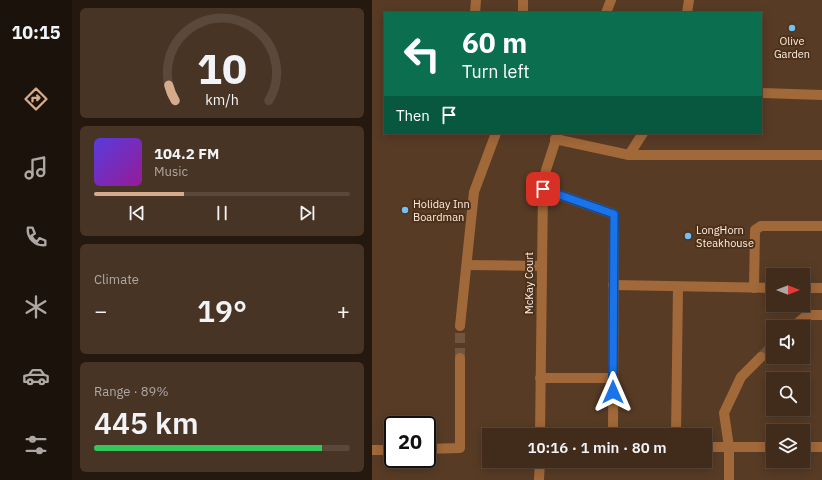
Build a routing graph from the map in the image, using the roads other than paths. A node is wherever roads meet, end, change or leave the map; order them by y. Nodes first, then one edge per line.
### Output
1 (476, 0) edge
2 (523, 0) edge
3 (610, 0) edge
4 (689, 0) edge
5 (476, 12) edge
6 (523, 12) edge
7 (606, 12) edge
8 (687, 12) edge
9 (762, 93) edge
10 (822, 95) edge
11 (496, 134) edge
12 (642, 134) edge
13 (556, 136) edge
14 (629, 155) junction
15 (822, 155) edge
16 (543, 189) junction
17 (822, 226) edge
18 (466, 265) junction
19 (541, 266) junction
20 (614, 285) junction
21 (678, 287) junction
22 (754, 288) junction
23 (766, 288) edge
24 (810, 288) edge
25 (822, 288) edge
26 (822, 315) edge
27 (801, 320) edge
28 (460, 326) tunnel mouth
29 (761, 357) tunnel mouth
30 (460, 358) tunnel mouth
31 (540, 378) junction
32 (613, 378) junction
33 (540, 428) edge
34 (613, 428) edge
35 (676, 428) edge
36 (712, 447) edge
37 (729, 447) junction
38 (766, 447) edge
39 (810, 447) edge
40 (822, 447) edge
41 (436, 449) edge
42 (372, 450) edge
43 (384, 450) edge
44 (540, 468) edge
45 (540, 480) edge
46 (729, 480) edge

1 - 5 street
2 - 6 street
3 - 7 street
4 - 8 street
9 - 10 street
11 - 18 street
12 - 14 street
13 - 14 street
13 - 16 street, McKay Court
14 - 15 street
16 - 19 street, McKay Court
16 - 20 street
17 - 22 street
18 - 19 street
18 - 28 street
19 - 31 street, McKay Court
20 - 21 street
20 - 32 street
21 - 22 street
21 - 35 street
22 - 23 street
24 - 25 street
26 - 27 street
29 - 37 street
30 - 41 street
31 - 32 street
31 - 33 street, McKay Court
32 - 34 street
36 - 37 street
37 - 38 street
37 - 46 street
39 - 40 street
42 - 43 street
44 - 45 street

